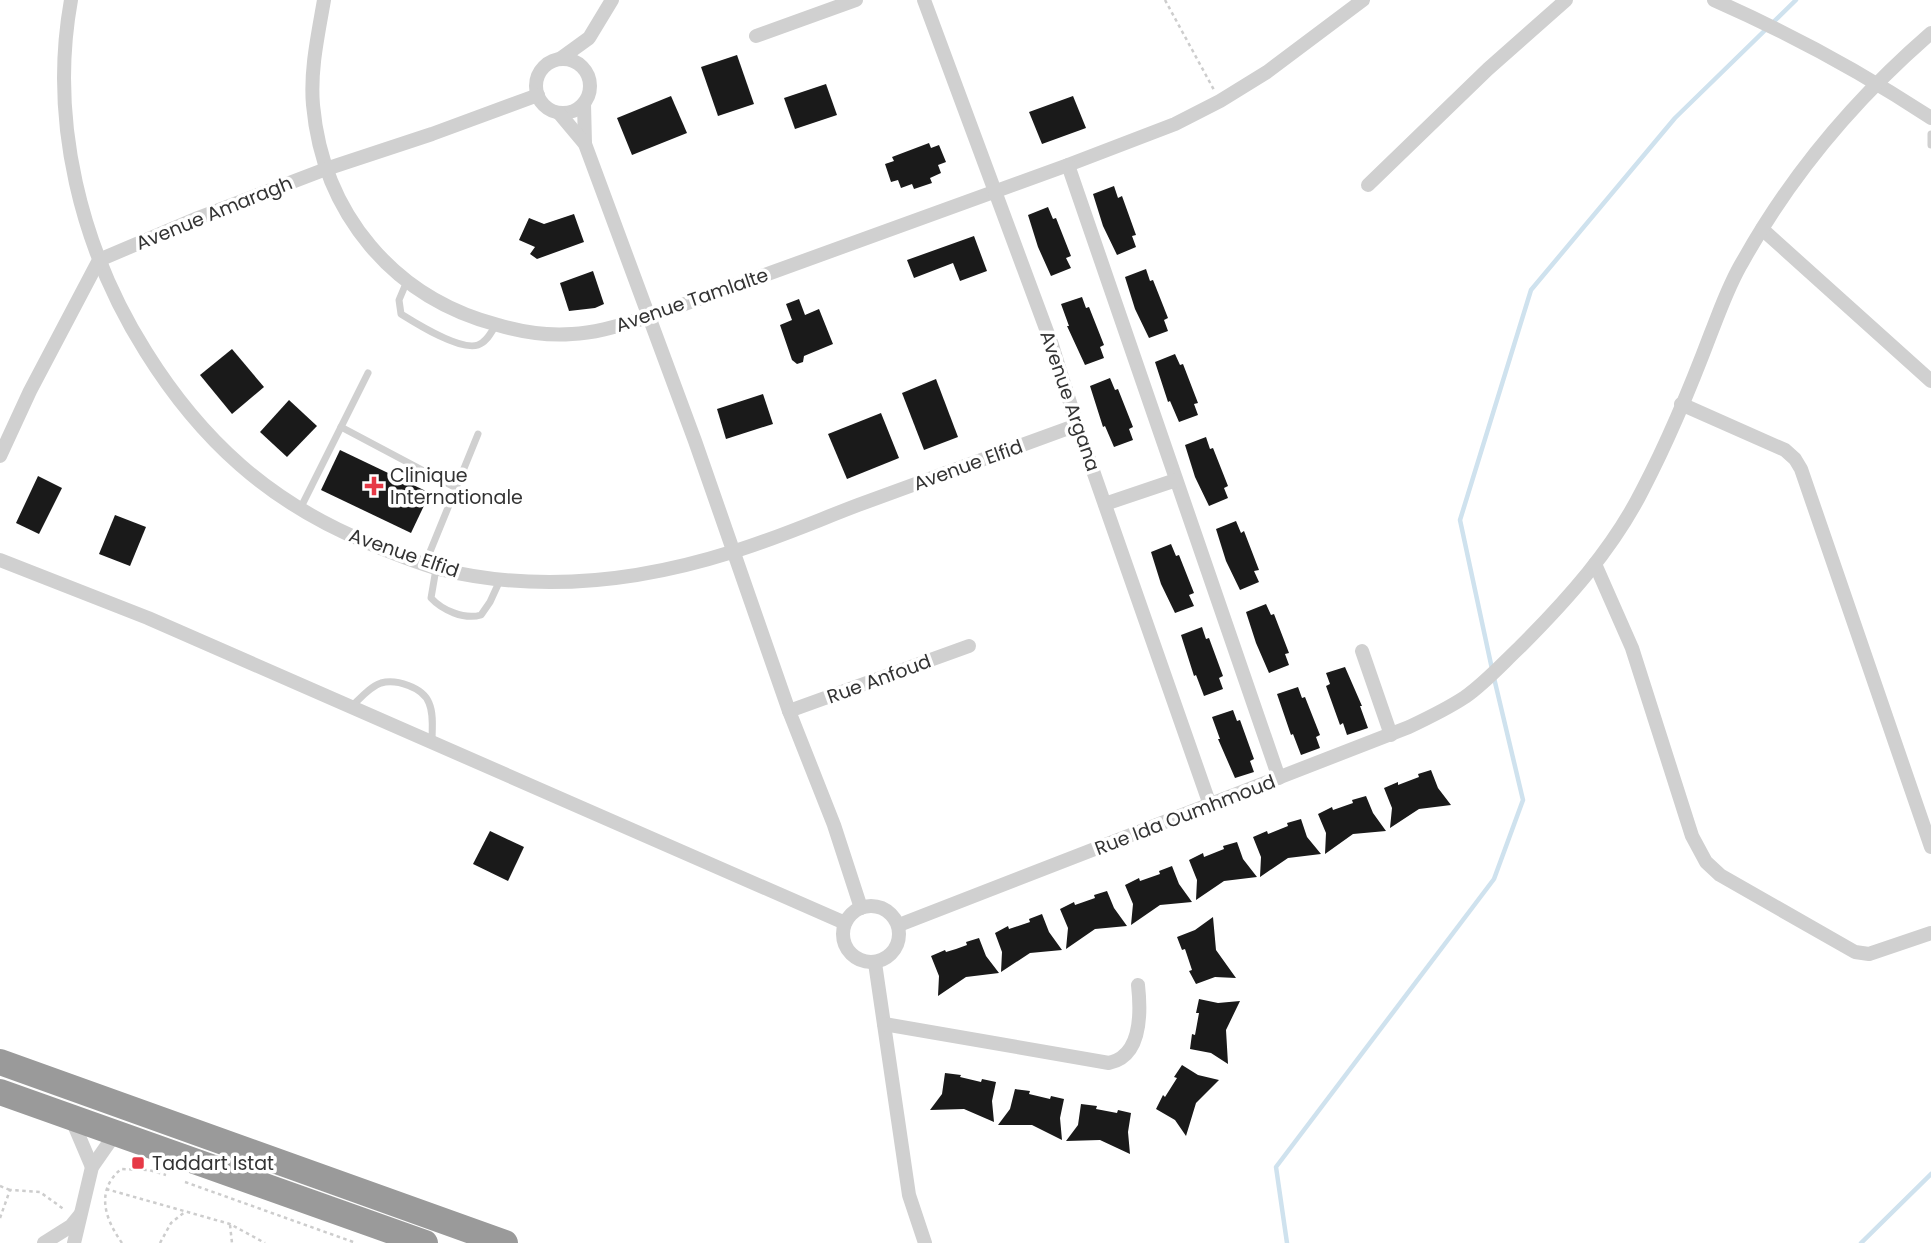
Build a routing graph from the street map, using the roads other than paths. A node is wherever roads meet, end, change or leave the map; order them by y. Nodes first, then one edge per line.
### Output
1 (71, 0) edge
2 (324, 0) edge
3 (612, 0) edge
4 (856, 0) edge
5 (924, 0) edge
6 (1363, 0) edge
7 (1566, 0) edge
8 (1714, 0) edge
9 (1931, 33) edge
10 (756, 36) dead end
11 (589, 38) junction
12 (561, 59) junction
13 (587, 72) junction
14 (1877, 84) junction
15 (538, 95) junction
16 (584, 104) junction
17 (559, 113) junction
18 (1931, 118) edge
19 (1931, 134) edge
20 (585, 144) junction
21 (1931, 145) edge
22 (1068, 165) junction
23 (326, 169) junction
24 (1368, 185) dead end
25 (994, 192) junction
26 (1762, 229) junction
27 (99, 260) junction
28 (407, 281) junction
29 (649, 317) junction
30 (496, 325) junction
31 (368, 373) dead end
32 (1931, 381) edge
33 (1681, 404) junction
34 (1077, 425) junction
35 (341, 427) junction
36 (478, 434) dead end
37 (0, 456) edge
38 (1176, 480) junction
39 (456, 488) junction
40 (1105, 504) junction
41 (300, 509) junction
42 (733, 552) junction
43 (0, 560) edge
44 (1595, 564) junction
45 (431, 566) junction
46 (501, 578) junction
47 (969, 646) dead end
48 (1362, 651) dead end
49 (350, 708) junction
50 (789, 711) junction
51 (1391, 735) junction
52 (432, 743) junction
53 (1279, 778) junction
54 (1210, 805) junction
55 (1931, 847) edge
56 (862, 908) junction
57 (845, 923) junction
58 (899, 925) junction
59 (1931, 933) edge
60 (875, 963) junction
61 (1138, 985) dead end
62 (884, 1024) junction
63 (0, 1062) edge
64 (0, 1091) edge
65 (72, 1118) junction
66 (115, 1134) junction
67 (92, 1167) junction
68 (75, 1213) junction
69 (44, 1243) edge
70 (74, 1243) edge
71 (425, 1243) edge
72 (505, 1243) edge
73 (925, 1243) edge

1 - 27 street, Avenue Elfid
2 - 23 street, Avenue Tamlalte
3 - 11 street
4 - 10 street
5 - 25 street, Avenue Argana
6 - 22 street, Avenue Tamlalte
7 - 24 street
8 - 14 street
9 - 14 street, Rue Ida Oumhmoud
11 - 12 street
11 - 13 street
12 - 13 street
12 - 15 street
13 - 16 street
14 - 18 street
14 - 26 street, Rue Ida Oumhmoud
15 - 17 street
15 - 23 street, Avenue Amaragh
16 - 17 street
16 - 20 street
17 - 20 street
19 - 21 lane
20 - 29 street
22 - 25 street, Avenue Tamlalte
22 - 38 street
23 - 27 street, Avenue Amaragh
23 - 28 street, Avenue Tamlalte
25 - 29 street, Avenue Tamlalte
25 - 34 street, Avenue Argana
26 - 32 street
26 - 33 street, Rue Ida Oumhmoud
27 - 37 street
27 - 41 street, Avenue Elfid
28 - 30 street, Avenue Tamlalte
28 - 30 lane
29 - 30 street, Avenue Tamlalte
29 - 42 street
31 - 35 lane
33 - 44 street, Rue Ida Oumhmoud
33 - 55 street
34 - 40 street, Avenue Argana
34 - 42 street, Avenue Elfid
35 - 39 lane
35 - 41 lane
36 - 39 lane
38 - 40 street
38 - 53 street
39 - 45 lane
40 - 54 street, Avenue Argana
41 - 45 street, Avenue Elfid
42 - 46 street, Avenue Elfid
42 - 50 street
43 - 49 street
44 - 51 street, Rue Ida Oumhmoud
44 - 59 street
45 - 46 street, Avenue Elfid
45 - 46 lane
47 - 50 street, Rue Anfoud
48 - 51 street
49 - 52 street
49 - 52 lane
50 - 56 street
51 - 53 street, Rue Ida Oumhmoud
52 - 57 street
53 - 54 street, Rue Ida Oumhmoud
54 - 58 street, Rue Ida Oumhmoud
56 - 57 street
56 - 58 street
57 - 60 street
58 - 60 street
60 - 62 street
61 - 62 street
62 - 73 street
63 - 72 highway
64 - 65 highway
65 - 66 highway
65 - 67 street
66 - 67 street
66 - 71 highway
67 - 68 street
68 - 69 street
68 - 70 street

